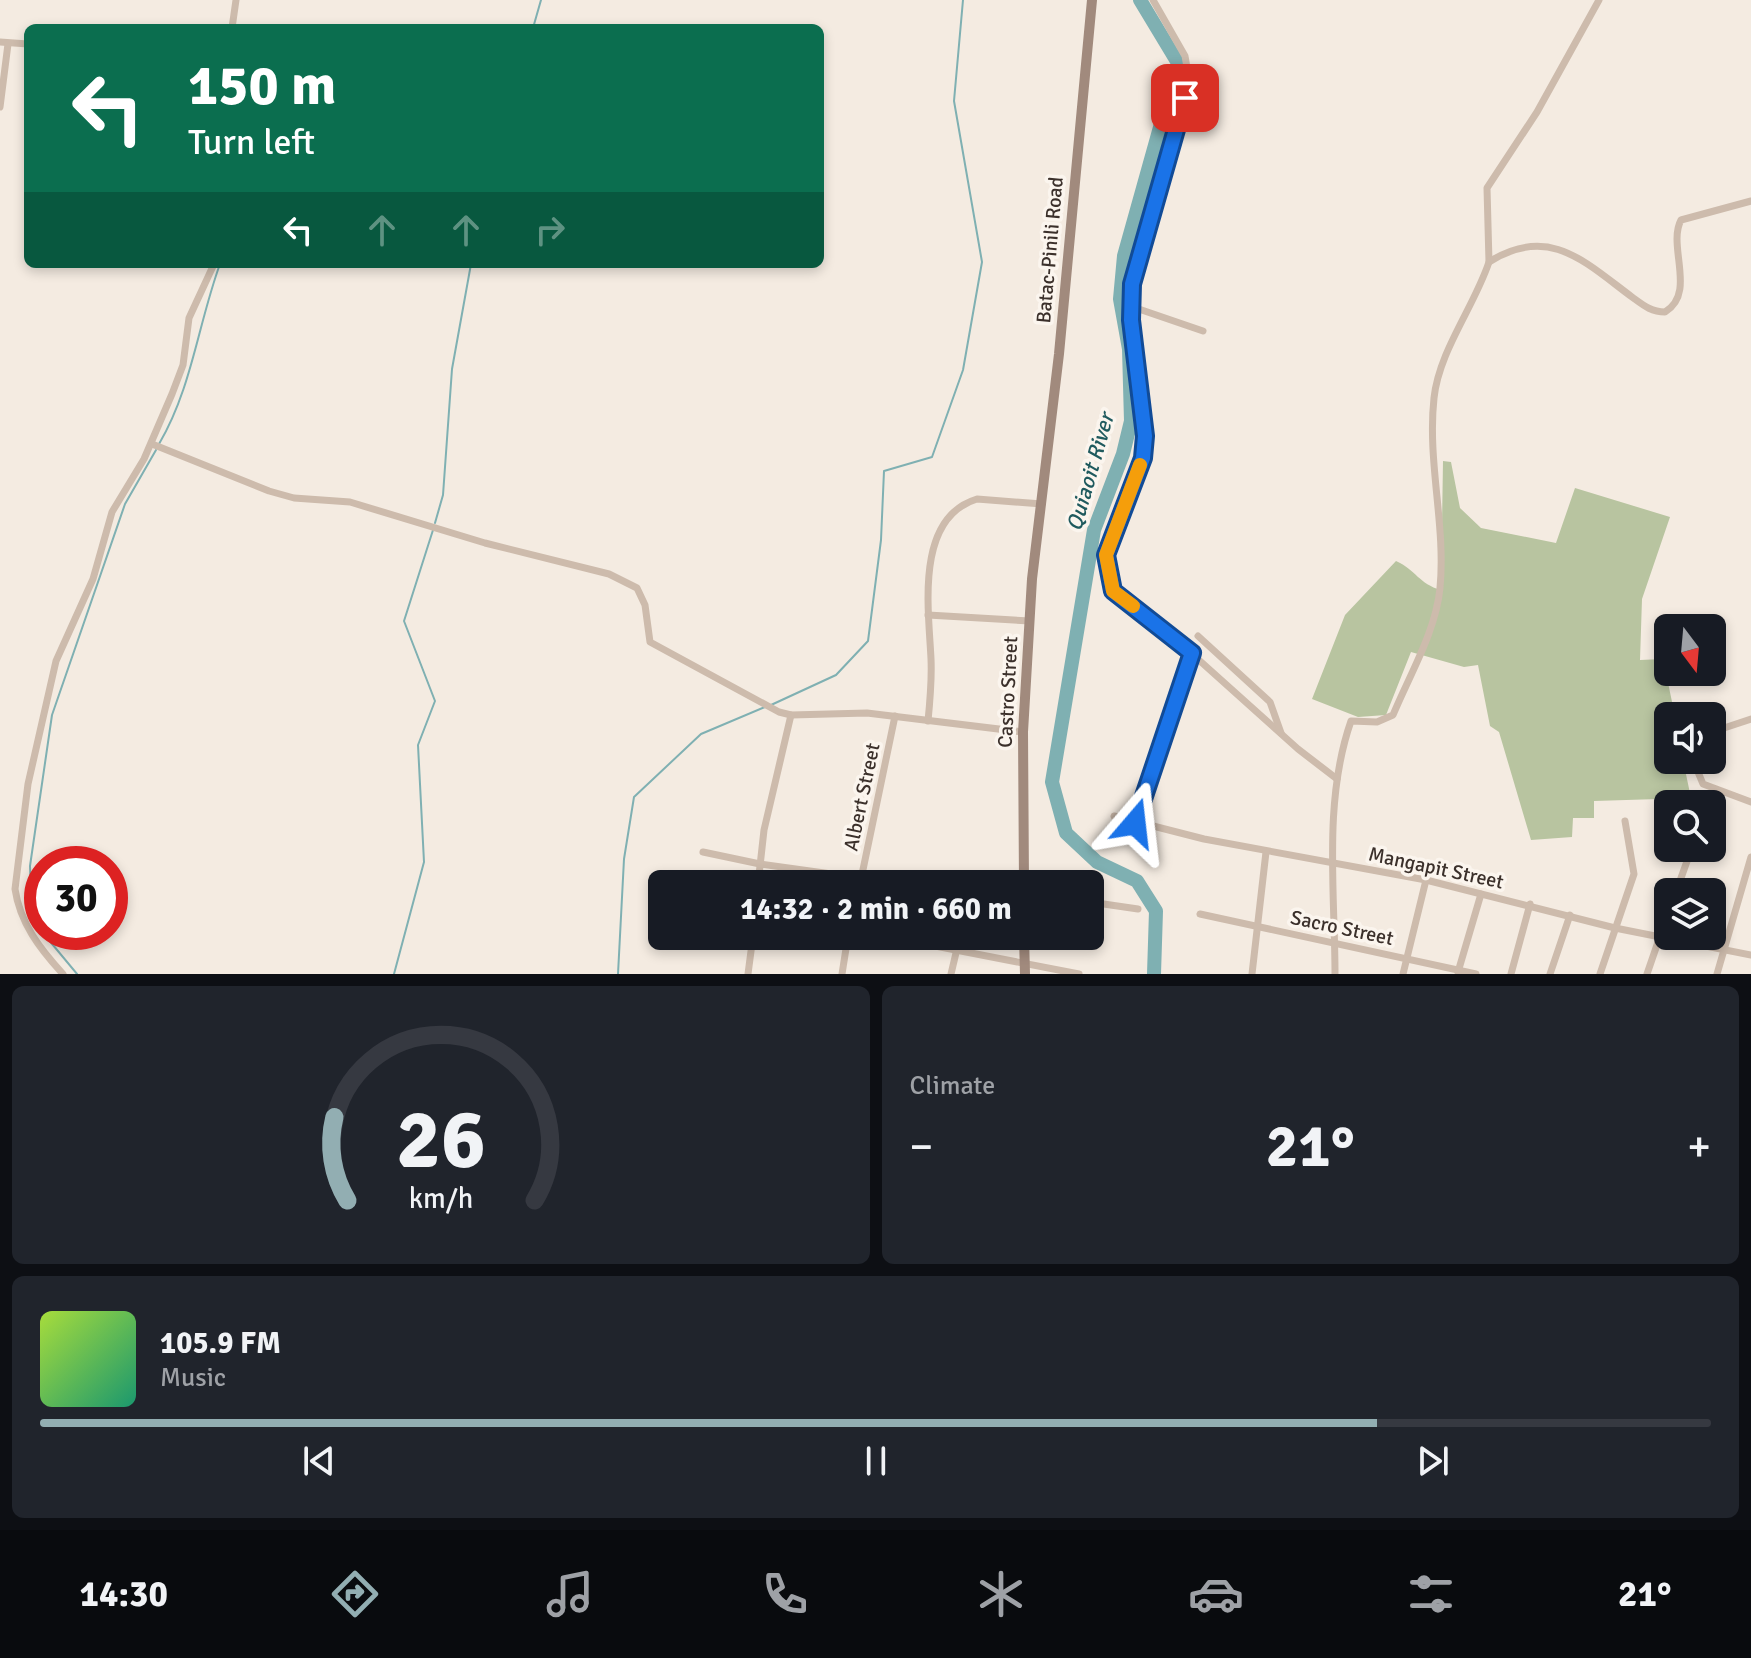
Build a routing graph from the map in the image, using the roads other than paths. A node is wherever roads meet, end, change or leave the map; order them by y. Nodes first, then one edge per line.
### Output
1 (236, 0) edge
2 (1092, 0) edge
3 (1153, 0) edge
4 (1599, 0) edge
5 (233, 24) edge
6 (4, 43) edge
7 (24, 44) edge
8 (0, 107) edge
9 (1751, 201) edge
10 (1489, 262) junction
11 (212, 268) edge
12 (1130, 306) junction
13 (1203, 331) dead end
14 (156, 446) junction
15 (1042, 504) junction
16 (928, 615) junction
17 (1030, 621) junction
18 (1198, 636) dead end
19 (1192, 653) junction
20 (791, 715) junction
21 (895, 716) junction
22 (1751, 719) edge
23 (928, 721) junction
24 (1726, 727) edge
25 (1023, 732) junction
26 (1281, 733) junction
27 (1699, 774) edge
28 (1337, 779) junction
29 (1751, 802) edge
30 (1114, 816) dead end
31 (1625, 821) dead end
32 (1135, 823) junction
33 (703, 852) dead end
34 (1266, 852) junction
35 (1751, 857) edge
36 (1333, 863) junction
37 (760, 864) junction
38 (759, 870) edge
39 (793, 870) edge
40 (863, 870) edge
41 (1024, 870) edge
42 (1426, 880) junction
43 (1481, 894) junction
44 (1104, 904) edge
45 (1530, 904) junction
46 (1138, 909) dead end
47 (1200, 914) dead end
48 (1570, 915) junction
49 (1258, 926) junction
50 (1615, 928) junction
51 (1654, 937) edge
52 (1335, 943) junction
53 (1726, 946) edge
54 (751, 950) edge
55 (846, 950) edge
56 (948, 950) edge
57 (1655, 950) edge
58 (1725, 950) joint
59 (957, 952) junction
60 (1751, 955) edge
61 (1408, 958) junction
62 (1025, 969) edge
63 (1457, 972) edge
64 (63, 974) edge
65 (748, 974) edge
66 (842, 974) edge
67 (951, 974) edge
68 (1079, 974) edge
69 (1252, 974) edge
70 (1335, 974) edge
71 (1403, 974) edge
72 (1476, 974) edge
73 (1511, 974) edge
74 (1550, 974) edge
75 (1600, 974) edge
76 (1647, 974) edge
77 (1717, 974) edge

1 - 5 street
2 - 15 main road, Batac-Pinili Road
3 - 12 street
4 - 10 street
6 - 7 street
6 - 8 street
9 - 10 street
10 - 28 street
11 - 14 street
12 - 13 street
12 - 19 street
14 - 20 street
14 - 64 street
15 - 16 street
15 - 17 main road, Castro Street
16 - 17 street
16 - 23 street
17 - 25 main road, Castro Street
18 - 26 street
19 - 26 street
19 - 32 street
20 - 21 street
20 - 37 street
21 - 23 street
21 - 40 street, Albert Street
22 - 24 street
23 - 25 street
25 - 41 main road, Castro Street
26 - 28 street
27 - 29 street
28 - 36 street
30 - 32 street, Mangapit Street
31 - 50 street
32 - 34 street, Mangapit Street
33 - 37 street
34 - 36 street, Mangapit Street
34 - 49 street
35 - 53 street
36 - 42 street, Mangapit Street
36 - 52 street
37 - 38 street
37 - 39 street
42 - 43 street, Mangapit Street
42 - 61 street
43 - 45 street, Mangapit Street
43 - 63 street
44 - 46 street
45 - 48 street, Mangapit Street
45 - 73 street
47 - 49 street, Sacro Street
48 - 50 street, Mangapit Street
48 - 74 street
49 - 52 street, Sacro Street
49 - 69 street
50 - 51 street, Mangapit Street
50 - 75 street
52 - 61 street, Sacro Street
52 - 70 street
54 - 65 street
55 - 66 street
56 - 59 street
57 - 76 street
58 - 60 street, Mangapit Street
58 - 77 street
59 - 62 street
59 - 67 street
61 - 63 street, Sacro Street
61 - 71 street
62 - 68 street
63 - 72 street, Sacro Street

